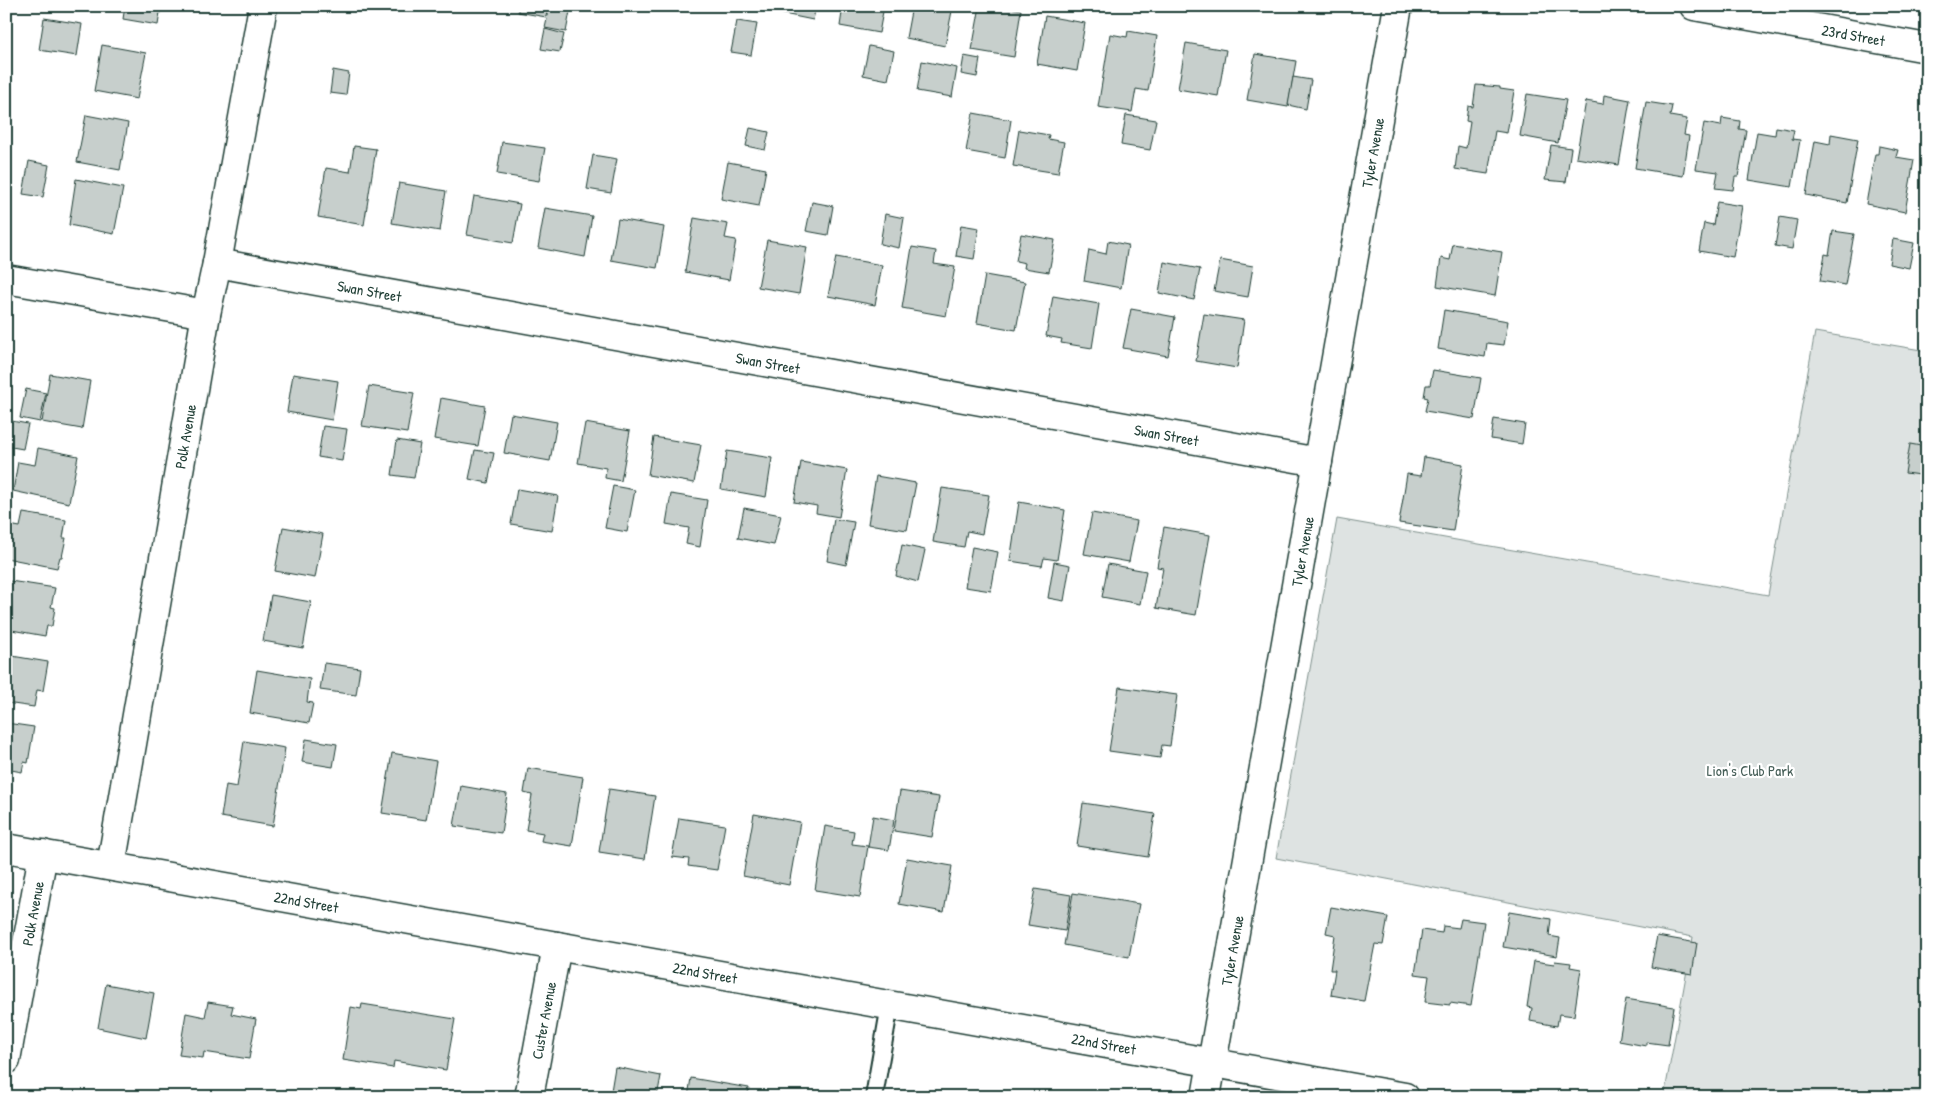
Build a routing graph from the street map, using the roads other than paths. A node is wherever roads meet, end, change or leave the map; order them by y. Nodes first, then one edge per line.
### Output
1 (264, 6) edge
2 (1398, 6) edge
3 (1701, 7) edge
4 (1927, 48) edge
5 (217, 263) junction
6 (6, 278) edge
7 (206, 314) junction
8 (1318, 462) junction
9 (6, 848) edge
10 (43, 854) junction
11 (111, 866) junction
12 (556, 946) junction
13 (890, 1005) junction
14 (6, 1060) edge
15 (1212, 1062) junction
16 (530, 1097) edge
17 (874, 1097) edge
18 (1206, 1097) edge
19 (1405, 1097) edge

1 - 5 street, Polk Avenue
2 - 8 street, Tyler Avenue
3 - 4 street, 23rd Street
5 - 7 street, Polk Avenue
5 - 8 street, Swan Street
6 - 7 street
7 - 11 street, Polk Avenue
8 - 15 street, Tyler Avenue
9 - 10 street, 22nd Street
10 - 11 street, 22nd Street
10 - 14 street, Polk Avenue
11 - 12 street, 22nd Street
12 - 13 street, 22nd Street
12 - 16 street, Custer Avenue
13 - 15 street, 22nd Street
13 - 17 lane
15 - 18 street, Tyler Avenue
15 - 19 street, 22nd Street

